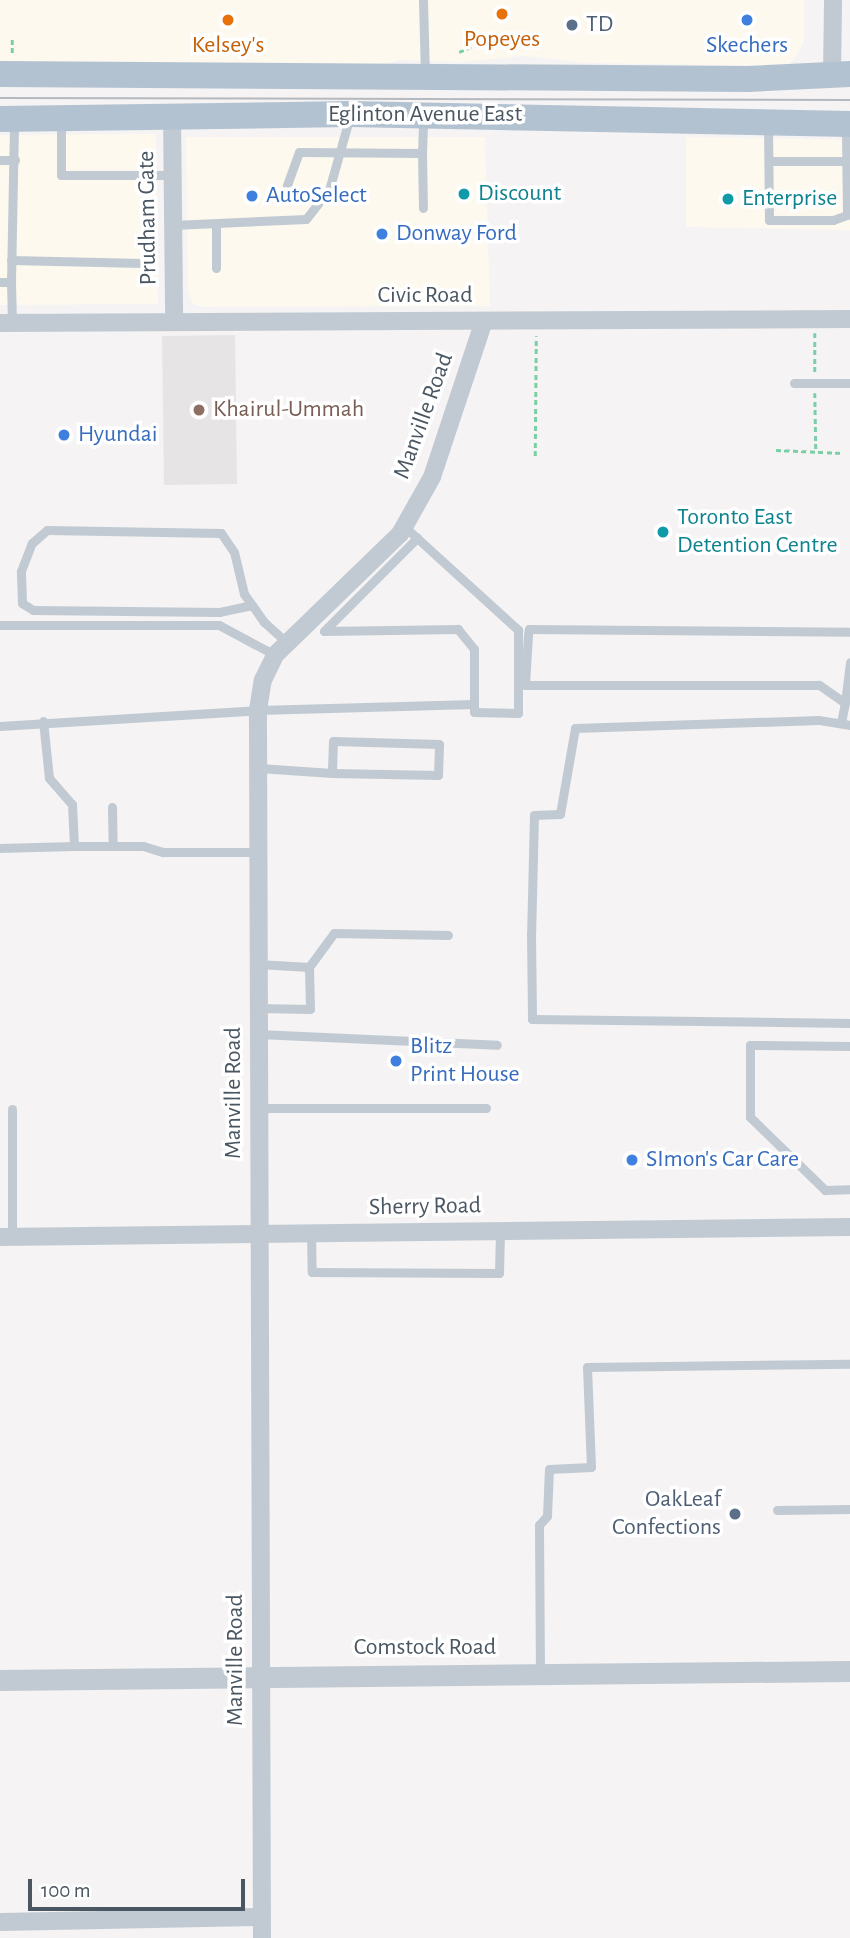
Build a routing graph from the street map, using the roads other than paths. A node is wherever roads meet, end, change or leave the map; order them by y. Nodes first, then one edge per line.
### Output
1 (423, 0) edge
2 (833, 0) edge
3 (6, 67) edge
4 (841, 74) edge
5 (425, 77) junction
6 (172, 114) junction
7 (350, 114) junction
8 (61, 115) junction
9 (423, 115) junction
10 (7, 118) edge
11 (768, 123) junction
12 (848, 124) edge
13 (342, 152) junction
14 (422, 153) junction
15 (0, 160) edge
16 (15, 160) junction
17 (769, 161) junction
18 (846, 161) junction
19 (172, 174) junction
20 (287, 185) dead end
21 (423, 208) dead end
22 (216, 224) junction
23 (173, 225) junction
24 (12, 260) junction
25 (143, 263) dead end
26 (216, 268) dead end
27 (0, 282) edge
28 (11, 282) junction
29 (850, 319) edge
30 (174, 321) junction
31 (484, 321) junction
32 (6, 323) edge
33 (794, 383) dead end
34 (850, 383) edge
35 (411, 532) junction
36 (252, 605) junction
37 (0, 625) edge
38 (850, 632) edge
39 (281, 649) junction
40 (850, 662) edge
41 (845, 703) junction
42 (474, 704) junction
43 (258, 710) junction
44 (43, 721) junction
45 (846, 724) edge
46 (0, 726) edge
47 (259, 768) junction
48 (332, 773) junction
49 (112, 807) dead end
50 (74, 846) junction
51 (113, 846) junction
52 (0, 848) edge
53 (259, 852) junction
54 (448, 935) dead end
55 (258, 964) junction
56 (309, 967) junction
57 (259, 1008) junction
58 (850, 1023) edge
59 (258, 1034) junction
60 (497, 1045) dead end
61 (850, 1045) edge
62 (259, 1108) junction
63 (486, 1108) dead end
64 (12, 1109) dead end
65 (850, 1189) edge
66 (850, 1227) edge
67 (499, 1231) junction
68 (311, 1233) junction
69 (260, 1234) junction
70 (6, 1237) edge
71 (850, 1364) edge
72 (850, 1509) edge
73 (777, 1510) dead end
74 (850, 1671) edge
75 (540, 1674) junction
76 (261, 1676) junction
77 (0, 1680) edge
78 (262, 1917) junction
79 (0, 1922) edge
80 (262, 1938) edge

1 - 5 lane
2 - 4 street
3 - 5 main road, Eglinton Avenue East
4 - 5 main road, Eglinton Avenue East
6 - 7 main road, Eglinton Avenue East
6 - 8 main road, Eglinton Avenue East
6 - 19 street, Prudham Gate
7 - 9 main road, Eglinton Avenue East
7 - 13 lane
8 - 10 main road, Eglinton Avenue East
8 - 19 lane
9 - 11 main road, Eglinton Avenue East
9 - 14 lane
10 - 16 lane
11 - 12 main road, Eglinton Avenue East
11 - 17 lane
12 - 18 lane
13 - 14 lane
13 - 20 lane
13 - 22 lane
14 - 21 lane
15 - 16 lane
16 - 24 lane
17 - 18 lane
17 - 18 lane
19 - 23 street, Prudham Gate
22 - 23 lane
22 - 26 lane
23 - 30 street, Prudham Gate
24 - 25 lane
24 - 28 lane
27 - 28 lane
28 - 32 lane
29 - 31 street, Civic Road
30 - 31 street, Civic Road
30 - 32 street, Civic Road
31 - 35 street, Manville Road
33 - 34 lane
35 - 39 street, Manville Road
35 - 42 lane
35 - 42 lane
36 - 36 lane
36 - 39 lane
37 - 39 lane
38 - 41 lane
39 - 43 street, Manville Road
40 - 41 lane
41 - 45 lane
42 - 43 lane
43 - 44 lane
43 - 47 street, Manville Road
44 - 46 lane
44 - 50 lane
45 - 58 lane
47 - 48 lane
47 - 53 street, Manville Road
48 - 48 lane
49 - 51 lane
50 - 51 lane
50 - 52 lane
51 - 53 lane
53 - 55 street, Manville Road
54 - 56 lane
55 - 56 lane
55 - 57 street, Manville Road
56 - 57 lane
57 - 59 street, Manville Road
59 - 60 lane
59 - 62 street, Manville Road
61 - 65 lane
62 - 63 lane
62 - 69 street, Manville Road
64 - 70 lane
66 - 67 street, Sherry Road
67 - 68 street, Sherry Road
67 - 68 lane
68 - 69 street, Sherry Road
69 - 70 street, Sherry Road
69 - 76 street, Manville Road
71 - 75 lane
72 - 73 lane
74 - 75 street, Comstock Road
75 - 76 street, Comstock Road
76 - 77 street, Comstock Road
76 - 78 street, Manville Road
78 - 79 street
78 - 80 street, Manville Road

